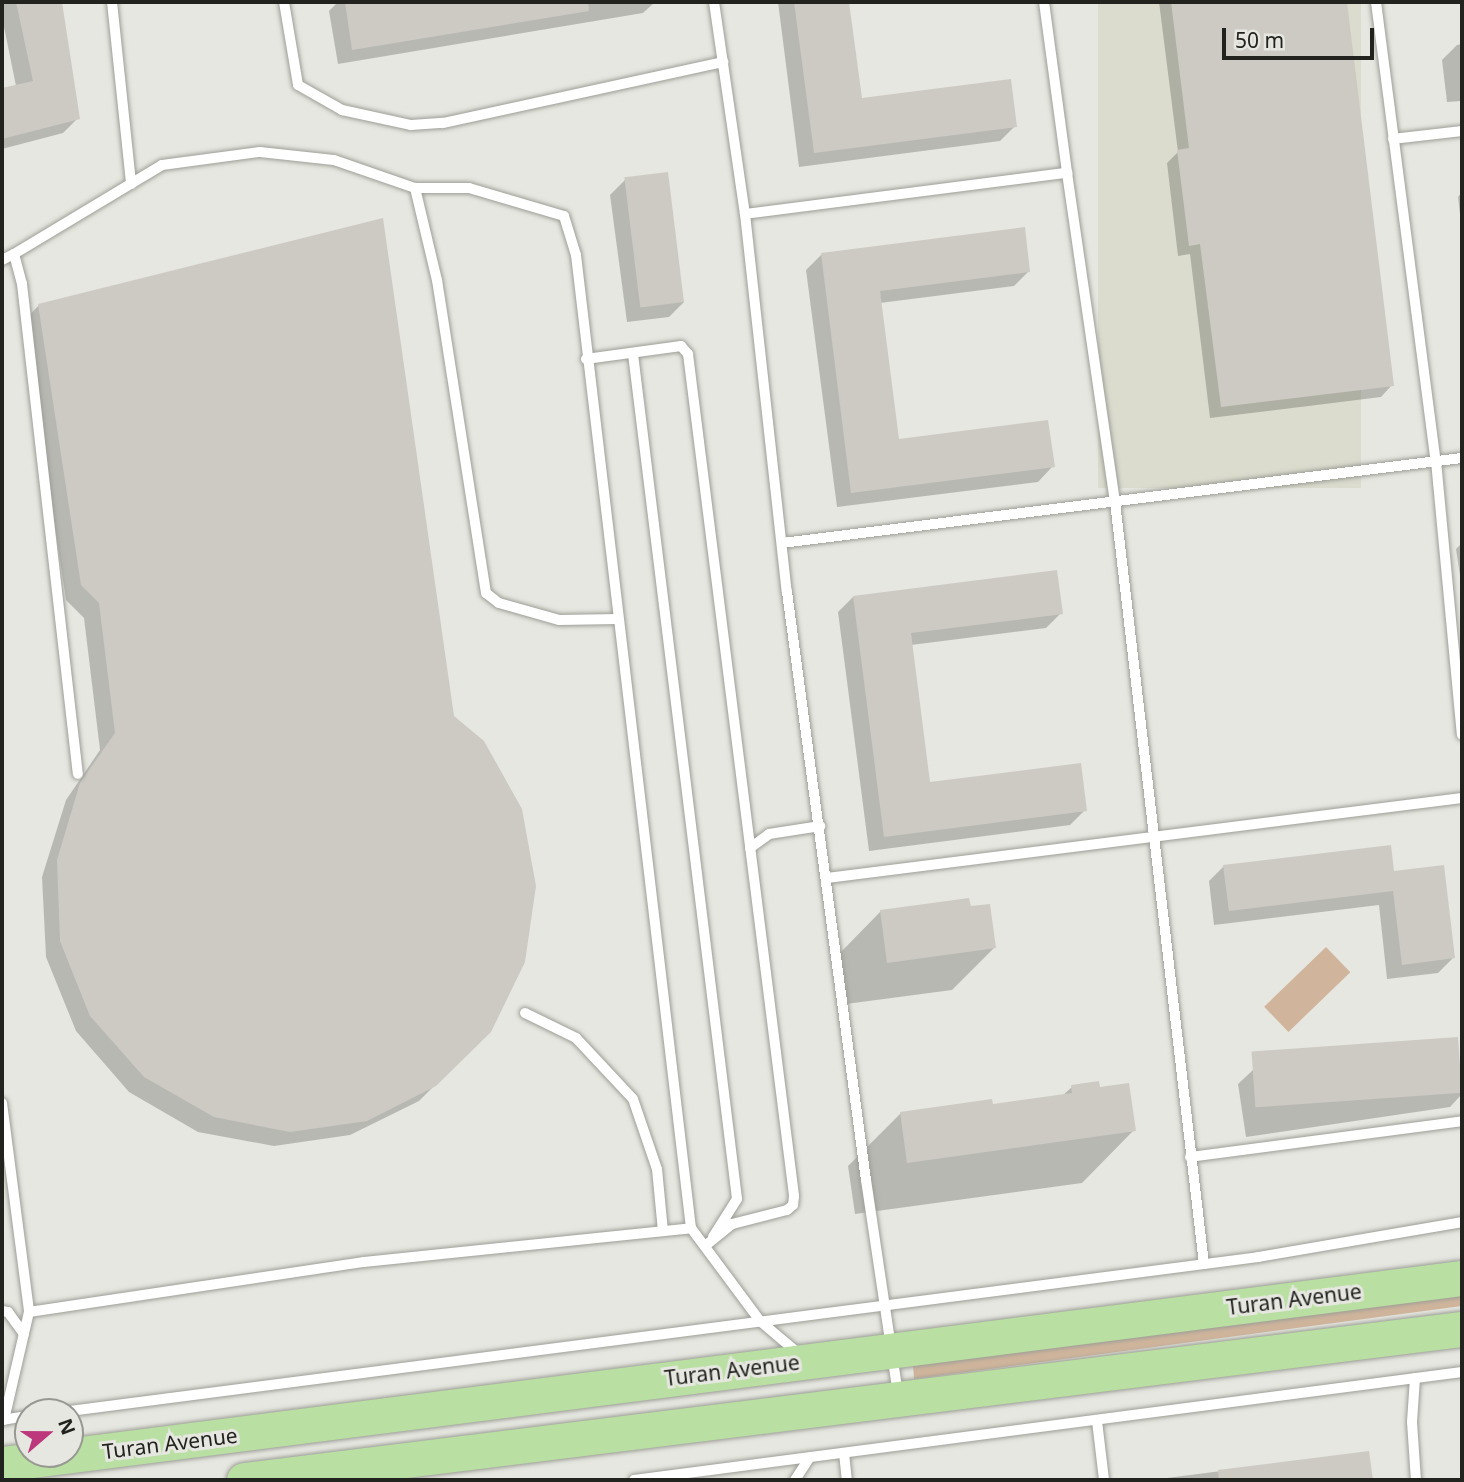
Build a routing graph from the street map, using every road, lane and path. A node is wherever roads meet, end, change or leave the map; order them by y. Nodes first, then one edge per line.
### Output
1 (112, 2) edge
2 (284, 2) edge
3 (714, 2) edge
4 (1044, 2) edge
5 (1376, 2) edge
6 (723, 62) junction
7 (1462, 131) edge
8 (1393, 139) junction
9 (1067, 173) junction
10 (131, 184) junction
11 (415, 188) junction
12 (745, 214) junction
13 (14, 254) junction
14 (2, 260) edge
15 (633, 354) junction
16 (586, 359) junction
17 (1462, 458) edge
18 (1436, 461) junction
19 (1115, 502) junction
20 (782, 543) junction
21 (618, 619) junction
22 (1462, 735) edge
23 (78, 774) dead end
24 (1462, 798) edge
25 (820, 826) junction
26 (1155, 836) junction
27 (750, 848) junction
28 (827, 878) junction
29 (525, 1013) dead end
30 (2, 1103) edge
31 (1462, 1121) edge
32 (1190, 1157) junction
33 (1462, 1222) edge
34 (691, 1228) junction
35 (663, 1231) junction
36 (708, 1244) junction
37 (1204, 1264) junction
38 (1462, 1278) edge
39 (886, 1305) junction
40 (2, 1311) edge
41 (29, 1312) junction
42 (760, 1321) junction
43 (1462, 1329) edge
44 (24, 1334) junction
45 (892, 1350) junction
46 (807, 1361) junction
47 (1462, 1371) edge
48 (1415, 1378) junction
49 (899, 1397) junction
50 (84, 1409) edge
51 (3, 1420) edge
52 (1097, 1421) junction
53 (844, 1453) junction
54 (810, 1457) junction
55 (2, 1464) edge
56 (709, 1470) junction
57 (244, 1480) edge
58 (634, 1480) edge
59 (702, 1480) edge
60 (795, 1480) edge
61 (847, 1480) edge
62 (1104, 1480) edge
63 (1416, 1480) edge

1 - 10 lane
2 - 6 lane
3 - 6 lane
4 - 9 lane
5 - 8 lane
6 - 12 lane
7 - 8 lane
8 - 18 lane
9 - 12 lane
9 - 19 lane
10 - 11 lane
10 - 13 lane
11 - 16 lane
11 - 21 lane
12 - 20 lane
13 - 14 lane
13 - 23 lane
15 - 16 lane
15 - 27 lane
15 - 36 lane
16 - 21 lane
17 - 18 lane
18 - 19 lane
18 - 22 lane
19 - 20 lane
19 - 26 lane
20 - 25 lane
21 - 34 lane
24 - 26 lane
25 - 27 lane
25 - 28 lane
26 - 28 lane
26 - 32 lane
27 - 36 lane
28 - 39 lane
29 - 35 lane
30 - 41 lane
31 - 32 lane
32 - 37 lane
33 - 37 lane
34 - 35 lane
34 - 36 lane
35 - 41 lane
36 - 42 lane
37 - 39 lane
38 - 45 main road, Turan Avenue
39 - 42 lane
39 - 45 lane
40 - 44 lane
41 - 44 lane
42 - 46 lane
42 - 50 lane
43 - 49 main road
44 - 51 lane
45 - 46 main road, Turan Avenue
45 - 49 lane
46 - 55 main road, Turan Avenue
47 - 48 lane
48 - 52 lane
48 - 63 lane
49 - 57 main road
52 - 53 lane
52 - 62 lane
53 - 54 lane
53 - 61 lane
54 - 56 lane
54 - 60 lane
56 - 58 lane
56 - 59 lane

